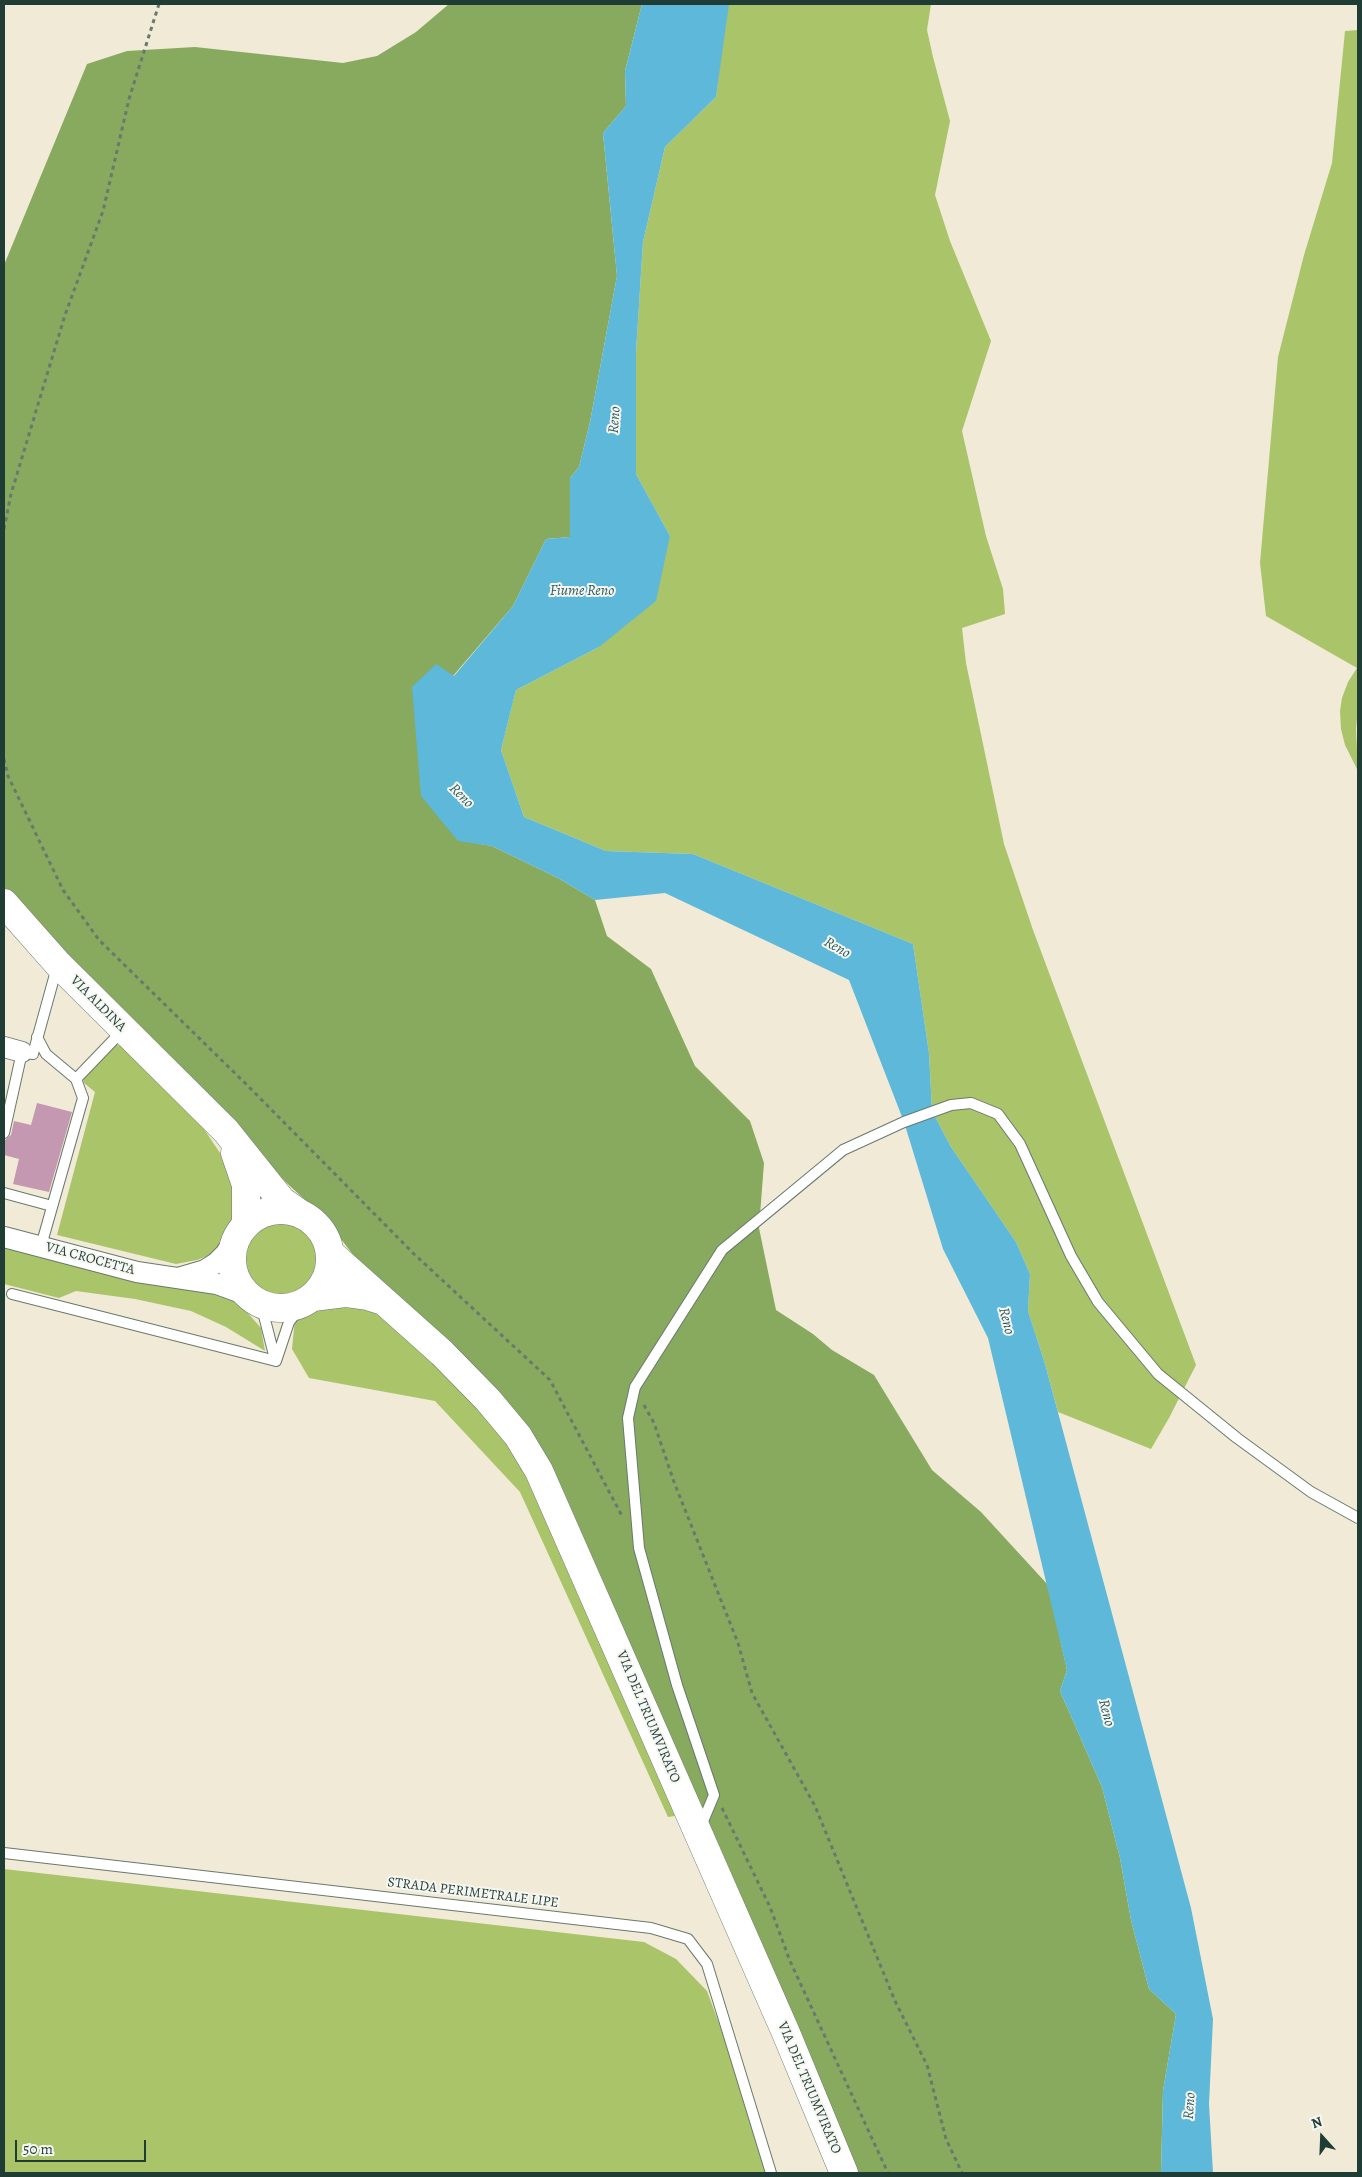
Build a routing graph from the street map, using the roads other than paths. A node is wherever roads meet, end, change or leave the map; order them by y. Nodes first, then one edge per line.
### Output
1 (4, 903) edge
2 (58, 964) junction
3 (124, 1029) junction
4 (38, 1037) junction
5 (13, 1049) edge
6 (76, 1079) junction
7 (197, 1101) junction
8 (4, 1133) edge
9 (4, 1194) edge
10 (52, 1206) junction
11 (302, 1215) junction
12 (242, 1230) junction
13 (4, 1237) edge
14 (41, 1246) junction
15 (330, 1253) junction
16 (178, 1277) junction
17 (12, 1294) dead end
18 (254, 1300) junction
19 (308, 1300) junction
20 (387, 1303) junction
21 (276, 1361) junction
22 (1358, 1518) edge
23 (698, 1833) junction
24 (4, 1853) edge
25 (771, 2173) edge
26 (844, 2173) edge

1 - 2 street, VIA ALDINA
2 - 3 street, VIA ALDINA
2 - 4 lane
3 - 6 lane
3 - 7 street, VIA ALDINA
4 - 5 lane
4 - 6 lane
5 - 8 lane
6 - 10 lane
7 - 11 street, VIA ALDINA
7 - 12 street, VIA ALDINA
9 - 10 lane
10 - 14 lane
11 - 12 street
11 - 15 street
12 - 16 street, VIA CROCETTA
12 - 18 street
13 - 14 street, VIA CROCETTA
14 - 16 street, VIA CROCETTA
15 - 19 street
15 - 20 street, VIA DEL TRIUMVIRATO
16 - 18 street, VIA CROCETTA
17 - 21 lane
18 - 19 street
18 - 21 lane
19 - 20 street, VIA DEL TRIUMVIRATO
19 - 21 lane
20 - 23 street, VIA DEL TRIUMVIRATO
22 - 23 lane
23 - 26 street, VIA DEL TRIUMVIRATO
24 - 25 lane, STRADA PERIMETRALE LIPE

